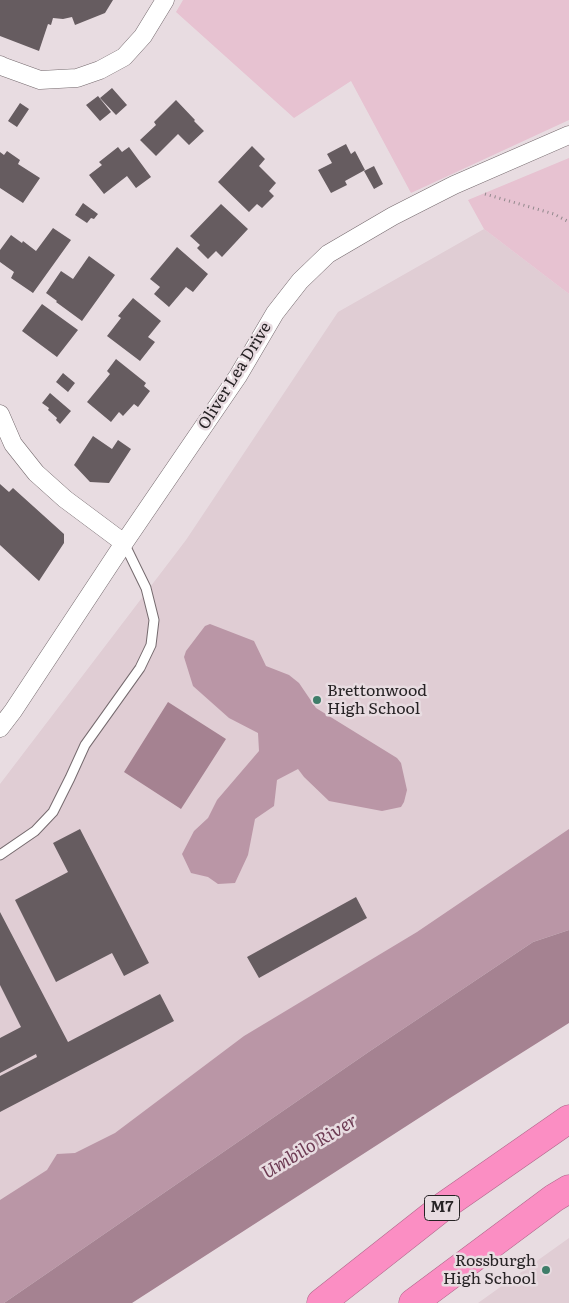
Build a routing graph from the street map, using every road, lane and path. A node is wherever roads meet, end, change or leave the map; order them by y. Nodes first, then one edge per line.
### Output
1 (165, 0) edge
2 (0, 65) edge
3 (569, 135) edge
4 (454, 186) junction
5 (569, 222) edge
6 (0, 414) edge
7 (124, 543) junction
8 (0, 728) edge
9 (0, 855) edge
10 (569, 1119) edge
11 (569, 1189) edge
12 (321, 1303) edge
13 (413, 1303) edge

1 - 2 street
3 - 4 street, Oliver Lea Drive
4 - 5 path
4 - 7 street, Oliver Lea Drive
6 - 7 street
7 - 8 street, Oliver Lea Drive
7 - 9 lane
10 - 12 highway, M7
11 - 13 highway

